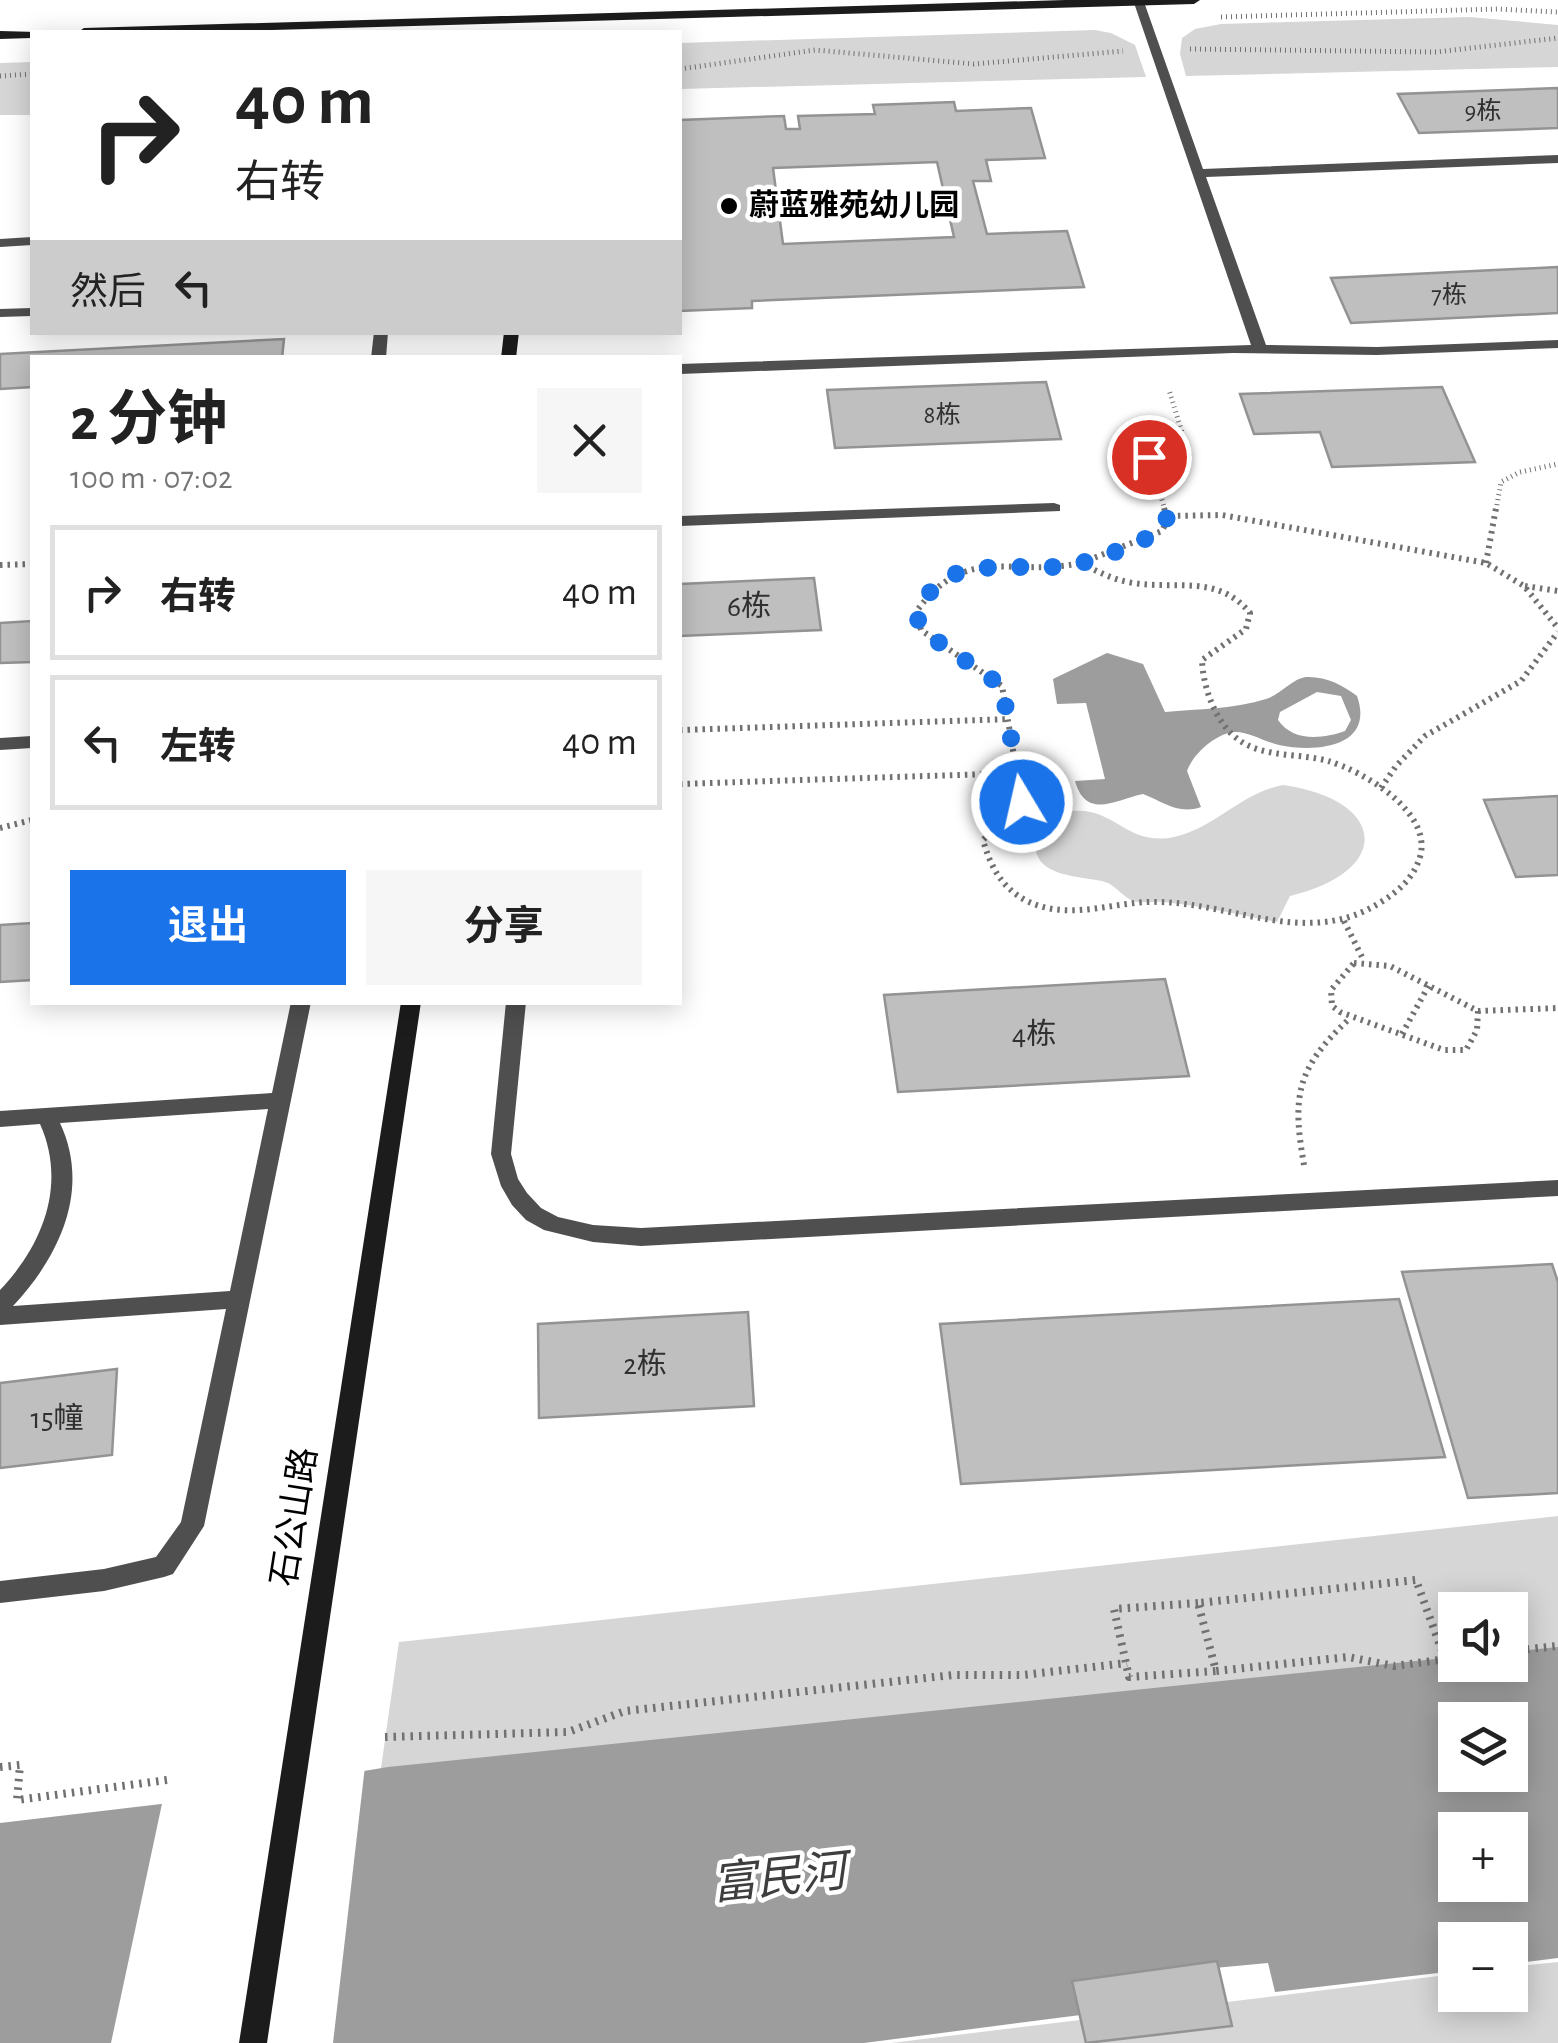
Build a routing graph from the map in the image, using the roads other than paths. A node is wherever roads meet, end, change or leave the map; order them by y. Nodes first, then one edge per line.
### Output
1 (560, 0) edge
2 (1194, 0) edge
3 (1138, 2) edge
4 (558, 17) junction
5 (147, 30) edge
6 (556, 30) edge
7 (30, 34) edge
8 (0, 35) edge
9 (1558, 160) edge
10 (1197, 173) junction
11 (30, 241) edge
12 (0, 243) edge
13 (30, 312) edge
14 (0, 313) edge
15 (1558, 344) edge
16 (1260, 350) junction
17 (682, 369) edge
18 (1054, 508) dead end
19 (682, 521) edge
20 (30, 742) edge
21 (0, 744) edge
22 (299, 1005) edge
23 (410, 1005) edge
24 (516, 1005) edge
25 (281, 1100) junction
26 (46, 1116) junction
27 (0, 1120) edge
28 (1558, 1188) edge
29 (241, 1300) junction
30 (0, 1305) edge
31 (0, 1316) edge
32 (0, 1592) edge
33 (253, 2043) edge

1 - 4 main road
2 - 3 main road
3 - 4 main road
3 - 10 lane
4 - 5 main road
4 - 6 main road
7 - 8 main road
9 - 10 lane
10 - 16 lane
11 - 12 lane
13 - 14 lane
15 - 16 lane
16 - 17 lane
18 - 19 lane
20 - 21 lane
22 - 25 lane
23 - 33 main road, 石公山路
24 - 28 lane
25 - 26 lane
25 - 29 lane
26 - 27 lane
26 - 30 lane
29 - 31 lane
29 - 32 lane

